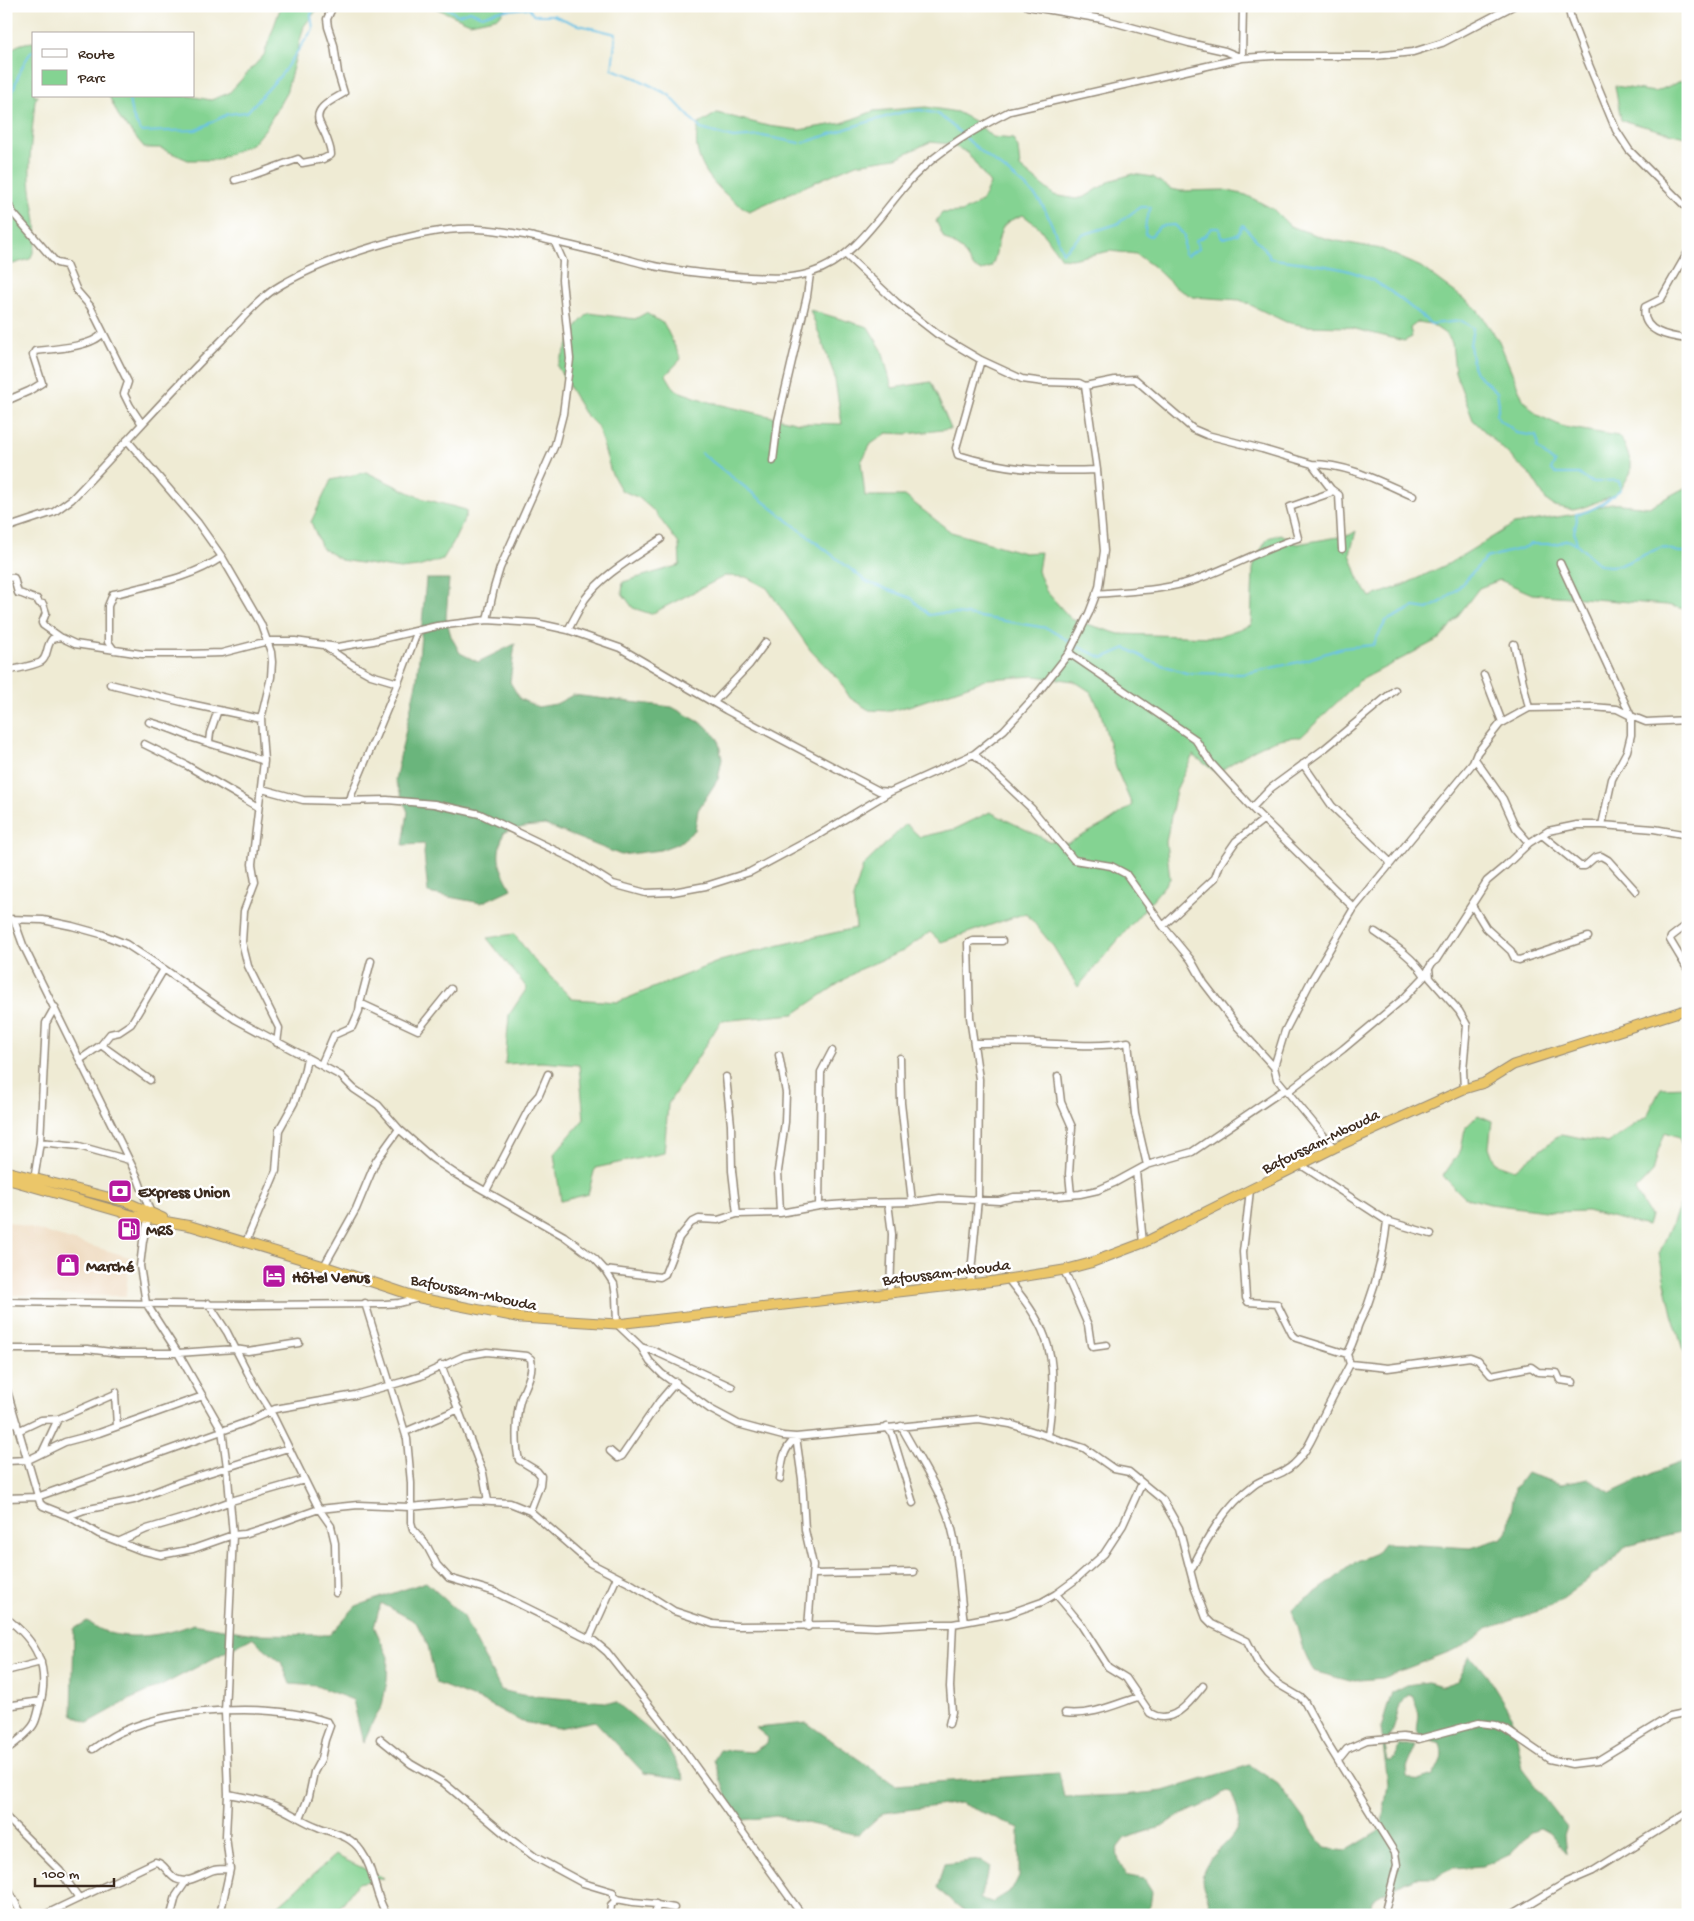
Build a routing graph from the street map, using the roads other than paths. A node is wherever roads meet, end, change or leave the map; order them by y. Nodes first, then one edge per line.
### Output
1 (333, 6) edge
2 (1027, 6) edge
3 (1243, 6) edge
4 (1513, 6) edge
5 (1568, 6) edge
6 (1242, 58) junction
7 (235, 180) dead end
8 (6, 202) edge
9 (1688, 209) edge
10 (555, 244) junction
11 (1688, 252) edge
12 (845, 254) junction
13 (810, 274) junction
14 (102, 334) junction
15 (1688, 338) edge
16 (981, 360) junction
17 (1085, 386) junction
18 (6, 401) edge
19 (142, 424) junction
20 (127, 440) junction
21 (773, 461) dead end
22 (1312, 464) junction
23 (1098, 470) junction
24 (1331, 489) junction
25 (1413, 496) dead end
26 (6, 528) edge
27 (661, 539) dead end
28 (1342, 549) dead end
29 (222, 557) junction
30 (1560, 563) dead end
31 (6, 577) edge
32 (1096, 594) junction
33 (487, 620) junction
34 (418, 630) junction
35 (568, 630) junction
36 (60, 637) junction
37 (268, 641) junction
38 (766, 642) dead end
39 (1514, 644) dead end
40 (325, 646) junction
41 (114, 650) junction
42 (1069, 653) junction
43 (6, 671) edge
44 (1484, 675) dead end
45 (398, 683) junction
46 (110, 684) dead end
47 (1395, 690) dead end
48 (714, 702) junction
49 (1688, 707) edge
50 (1529, 708) junction
51 (218, 710) junction
52 (1631, 716) junction
53 (261, 718) junction
54 (1686, 719) edge
55 (150, 722) dead end
56 (1502, 722) junction
57 (209, 742) junction
58 (144, 744) dead end
59 (974, 754) junction
60 (1475, 759) junction
61 (264, 760) junction
62 (1303, 764) junction
63 (262, 789) junction
64 (890, 792) junction
65 (352, 793) junction
66 (350, 800) junction
67 (338, 801) junction
68 (258, 808) junction
69 (1252, 808) junction
70 (1264, 820) junction
71 (1602, 825) junction
72 (1688, 834) edge
73 (1542, 835) junction
74 (1529, 843) junction
75 (1391, 863) junction
76 (1636, 891) dead end
77 (1472, 905) junction
78 (1354, 908) junction
79 (6, 919) edge
80 (14, 920) junction
81 (1688, 924) edge
82 (1164, 926) junction
83 (1375, 932) dead end
84 (1588, 937) dead end
85 (1002, 941) dead end
86 (371, 961) dead end
87 (1429, 968) junction
88 (164, 969) junction
89 (1688, 970) edge
90 (1425, 976) junction
91 (451, 988) dead end
92 (360, 1003) junction
93 (55, 1007) junction
94 (1688, 1009) edge
95 (277, 1043) junction
96 (974, 1043) junction
97 (101, 1045) junction
98 (832, 1051) dead end
99 (779, 1056) dead end
100 (307, 1058) junction
101 (900, 1058) dead end
102 (80, 1059) junction
103 (321, 1065) junction
104 (1274, 1067) junction
105 (548, 1074) dead end
106 (1058, 1076) dead end
107 (726, 1077) dead end
108 (150, 1080) dead end
109 (1464, 1089) junction
110 (1286, 1090) junction
111 (399, 1129) junction
112 (40, 1142) junction
113 (1334, 1148) junction
114 (129, 1160) junction
115 (1146, 1165) junction
116 (1300, 1165) junction
117 (6, 1171) edge
118 (1136, 1171) junction
119 (6, 1179) edge
120 (34, 1181) junction
121 (1250, 1190) junction
122 (486, 1191) junction
123 (1071, 1195) junction
124 (978, 1199) junction
125 (912, 1202) junction
126 (888, 1203) junction
127 (819, 1206) junction
128 (780, 1212) junction
129 (736, 1214) junction
130 (149, 1215) junction
131 (1386, 1221) junction
132 (1431, 1234) dead end
133 (246, 1242) junction
134 (1143, 1242) junction
135 (324, 1266) junction
136 (606, 1270) junction
137 (1064, 1270) junction
138 (1008, 1279) junction
139 (970, 1283) junction
140 (890, 1292) junction
141 (420, 1298) junction
142 (6, 1302) edge
143 (146, 1303) junction
144 (208, 1303) junction
145 (365, 1303) junction
146 (617, 1324) junction
147 (299, 1343) dead end
148 (1107, 1345) dead end
149 (641, 1348) junction
150 (6, 1349) edge
151 (236, 1349) junction
152 (178, 1353) junction
153 (1347, 1354) junction
154 (1350, 1364) junction
155 (441, 1365) junction
156 (676, 1382) junction
157 (1573, 1382) dead end
158 (391, 1384) junction
159 (6, 1387) edge
160 (732, 1387) dead end
161 (203, 1396) junction
162 (459, 1409) junction
163 (270, 1412) junction
164 (58, 1419) junction
165 (6, 1423) edge
166 (18, 1423) junction
167 (117, 1426) junction
168 (901, 1426) junction
169 (888, 1427) junction
170 (20, 1430) junction
171 (222, 1430) junction
172 (405, 1432) junction
173 (1048, 1436) junction
174 (796, 1437) junction
175 (288, 1448) junction
176 (610, 1451) dead end
177 (42, 1454) junction
178 (28, 1460) junction
179 (6, 1461) edge
180 (227, 1467) junction
181 (780, 1479) dead end
182 (304, 1480) junction
183 (1142, 1483) junction
184 (38, 1497) junction
185 (6, 1498) edge
186 (488, 1500) junction
187 (230, 1501) junction
188 (914, 1503) dead end
189 (410, 1506) junction
190 (319, 1509) junction
191 (530, 1511) junction
192 (68, 1516) junction
193 (233, 1536) junction
194 (120, 1541) junction
195 (1191, 1570) junction
196 (914, 1572) dead end
197 (812, 1574) junction
198 (617, 1577) junction
199 (336, 1593) dead end
200 (1056, 1594) junction
201 (6, 1618) edge
202 (964, 1622) junction
203 (953, 1624) junction
204 (808, 1627) junction
205 (589, 1639) junction
206 (41, 1662) junction
207 (6, 1670) edge
208 (1203, 1686) dead end
209 (1138, 1697) junction
210 (41, 1701) junction
211 (6, 1706) edge
212 (225, 1712) junction
213 (1065, 1713) dead end
214 (1688, 1713) edge
215 (949, 1724) dead end
216 (380, 1740) dead end
217 (93, 1748) dead end
218 (7, 1750) edge
219 (1338, 1760) junction
220 (228, 1794) junction
221 (1688, 1812) edge
222 (6, 1817) edge
223 (300, 1818) junction
224 (230, 1869) junction
225 (187, 1880) junction
226 (6, 1885) edge
227 (79, 1898) junction
228 (617, 1899) junction
229 (657, 1904) junction
230 (674, 1908) dead end
231 (46, 1914) edge
232 (22, 1915) edge
233 (171, 1915) edge
234 (220, 1915) edge
235 (387, 1915) edge
236 (610, 1915) edge
237 (655, 1915) edge
238 (802, 1915) edge
239 (1384, 1915) edge
240 (1511, 1915) edge

1 - 7 street
2 - 6 street
3 - 6 street
4 - 6 street
5 - 9 street
6 - 12 street
8 - 14 street
10 - 13 street
10 - 19 street
10 - 33 street
11 - 15 street
12 - 13 street
12 - 16 street
13 - 21 street
14 - 18 street
14 - 19 street
16 - 17 street
16 - 23 street
17 - 22 street
17 - 23 street
19 - 20 street
20 - 26 street
20 - 29 street
22 - 24 street
22 - 25 street
23 - 32 street
24 - 28 street
24 - 32 street
27 - 35 street
29 - 37 street
29 - 41 street
30 - 52 street
31 - 36 street
32 - 42 street
33 - 34 street
33 - 35 street
34 - 40 street
34 - 45 street
35 - 48 street
36 - 41 street
36 - 43 street
37 - 40 street
37 - 41 street
37 - 53 street
38 - 48 street
39 - 50 street
40 - 45 street
42 - 59 street
42 - 69 street
44 - 56 street
45 - 65 street
46 - 51 street
47 - 62 street
48 - 64 street
49 - 54 street
50 - 52 street
50 - 56 street
51 - 53 street
51 - 57 street
52 - 54 street
52 - 71 street
53 - 61 street
55 - 57 street
56 - 60 street
57 - 61 street
58 - 68 street
59 - 64 street
59 - 82 street
60 - 74 street
60 - 75 street
61 - 63 street
62 - 69 street
62 - 75 street
63 - 67 street
63 - 68 street
64 - 66 street
65 - 66 street
65 - 67 street
66 - 67 street
68 - 95 street
69 - 70 street
70 - 78 street
70 - 82 street
71 - 72 street
71 - 73 street
73 - 74 street
73 - 76 street
74 - 77 street
75 - 78 street
77 - 84 street
77 - 87 street
78 - 104 street
79 - 80 street
80 - 88 street
80 - 93 street
81 - 89 street
82 - 104 street
83 - 90 street
85 - 96 street
86 - 92 street
87 - 90 street
87 - 109 street
88 - 95 street
88 - 97 street
90 - 110 street
91 - 92 street
92 - 103 street
93 - 102 street
93 - 112 street
94 - 109 highway, Bafoussam-Mbouda
95 - 100 street
96 - 115 street
96 - 124 street
97 - 102 street
97 - 108 street
98 - 127 street
99 - 128 street
100 - 103 street
100 - 133 street
101 - 125 street
102 - 114 street
103 - 111 street
104 - 110 street
105 - 122 street
106 - 123 street
107 - 129 street
109 - 113 highway, Bafoussam-Mbouda
110 - 113 street
110 - 115 street
111 - 122 street
111 - 135 street
112 - 114 street
112 - 120 street
113 - 116 highway, Bafoussam-Mbouda
114 - 130 street
115 - 118 street
116 - 121 highway, Bafoussam-Mbouda
116 - 131 street
117 - 120 highway, Bafoussam-Mbouda
118 - 123 street
118 - 134 street
119 - 120 highway, Bafoussam-Mbouda
120 - 130 highway, Bafoussam-Mbouda
121 - 134 highway, Bafoussam-Mbouda
121 - 153 street
122 - 136 street
123 - 124 street
124 - 125 street
124 - 139 street
125 - 126 street
126 - 127 street
126 - 140 street
127 - 128 street
128 - 129 street
129 - 136 street
130 - 133 highway, Bafoussam-Mbouda
130 - 143 street
131 - 132 street
131 - 153 street
133 - 135 highway, Bafoussam-Mbouda
134 - 137 highway, Bafoussam-Mbouda
135 - 141 highway, Bafoussam-Mbouda
136 - 146 street
137 - 138 highway, Bafoussam-Mbouda
137 - 148 street
138 - 139 highway, Bafoussam-Mbouda
138 - 173 street
139 - 140 highway, Bafoussam-Mbouda
140 - 146 highway, Bafoussam-Mbouda
141 - 145 street
141 - 146 highway, Bafoussam-Mbouda
142 - 143 street
143 - 144 street
143 - 152 street
144 - 145 street
144 - 151 street
145 - 158 street
146 - 149 street
147 - 151 street
149 - 156 street
149 - 160 street
150 - 152 street
151 - 152 street
151 - 163 street
152 - 161 street
153 - 154 street
154 - 157 street
154 - 195 street
155 - 158 street
155 - 162 street
155 - 191 street
156 - 174 street
156 - 176 street
158 - 163 street
158 - 172 street
159 - 166 street
161 - 167 street
161 - 171 street
162 - 172 street
162 - 186 street
163 - 171 street
163 - 175 street
164 - 167 street
164 - 170 street
164 - 177 street
165 - 166 street
166 - 170 street
167 - 177 street
168 - 169 street
168 - 173 street
168 - 202 street
169 - 174 street
169 - 188 street
170 - 178 street
171 - 180 street
171 - 184 street
172 - 189 street
173 - 183 street
174 - 181 street
174 - 197 street
175 - 180 street
175 - 182 street
177 - 178 street
178 - 179 street
178 - 184 street
180 - 187 street
180 - 192 street
182 - 187 street
182 - 190 street
183 - 195 street
183 - 200 street
184 - 185 street
184 - 192 street
186 - 189 street
186 - 191 street
187 - 193 street
187 - 194 street
189 - 190 street
189 - 205 street
190 - 193 street
190 - 199 street
191 - 198 street
192 - 194 street
193 - 194 street
193 - 212 street
195 - 219 street
196 - 197 street
197 - 204 street
198 - 204 street
198 - 205 street
200 - 202 street
200 - 209 street
201 - 206 street
202 - 203 street
203 - 204 street
203 - 215 street
205 - 238 street
206 - 207 street
206 - 210 street
208 - 209 street
209 - 213 street
210 - 211 street
210 - 218 street
212 - 217 street
212 - 220 street
212 - 223 street
214 - 219 street
216 - 228 street
219 - 239 street
220 - 223 street
220 - 224 street
221 - 240 street
222 - 227 street
223 - 235 street
224 - 225 street
224 - 234 street
225 - 227 street
225 - 233 street
226 - 232 street
227 - 231 street
228 - 229 street
228 - 236 street
229 - 230 street
229 - 237 street

